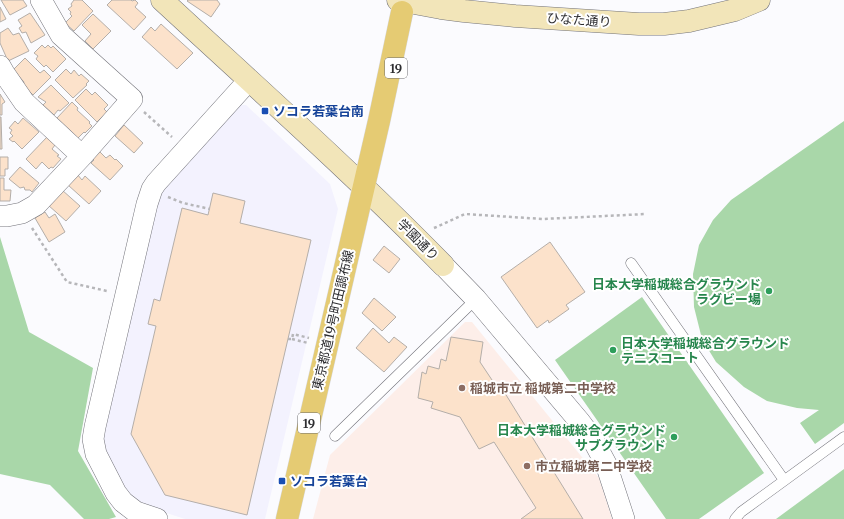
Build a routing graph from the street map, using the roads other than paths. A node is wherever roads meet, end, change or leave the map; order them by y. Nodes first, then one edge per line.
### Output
1 (41, 0) edge
2 (162, 0) edge
3 (758, 0) edge
4 (442, 4) edge
5 (404, 9) edge
6 (0, 66) edge
7 (249, 80) junction
8 (82, 156) junction
9 (363, 187) junction
10 (0, 216) edge
11 (631, 263) dead end
12 (443, 265) joint
13 (476, 299) junction
14 (335, 436) dead end
15 (844, 437) edge
16 (784, 480) junction
17 (157, 519) edge
18 (287, 519) edge
19 (624, 519) edge
20 (735, 519) edge

1 - 8 street
2 - 7 street, 学園通り
3 - 4 street, ひなた通り
4 - 5 street, ひなた通り
5 - 9 main road, 東京都道19号町田調布線 / 19
6 - 8 street
7 - 9 street, 学園通り
7 - 17 street
8 - 10 street
9 - 12 street, 学園通り
9 - 18 main road, 東京都道19号町田調布線 / 19
11 - 16 lane
12 - 13 street, 学園通り
13 - 14 lane
13 - 19 street, 学園通り
15 - 16 lane
16 - 20 lane

